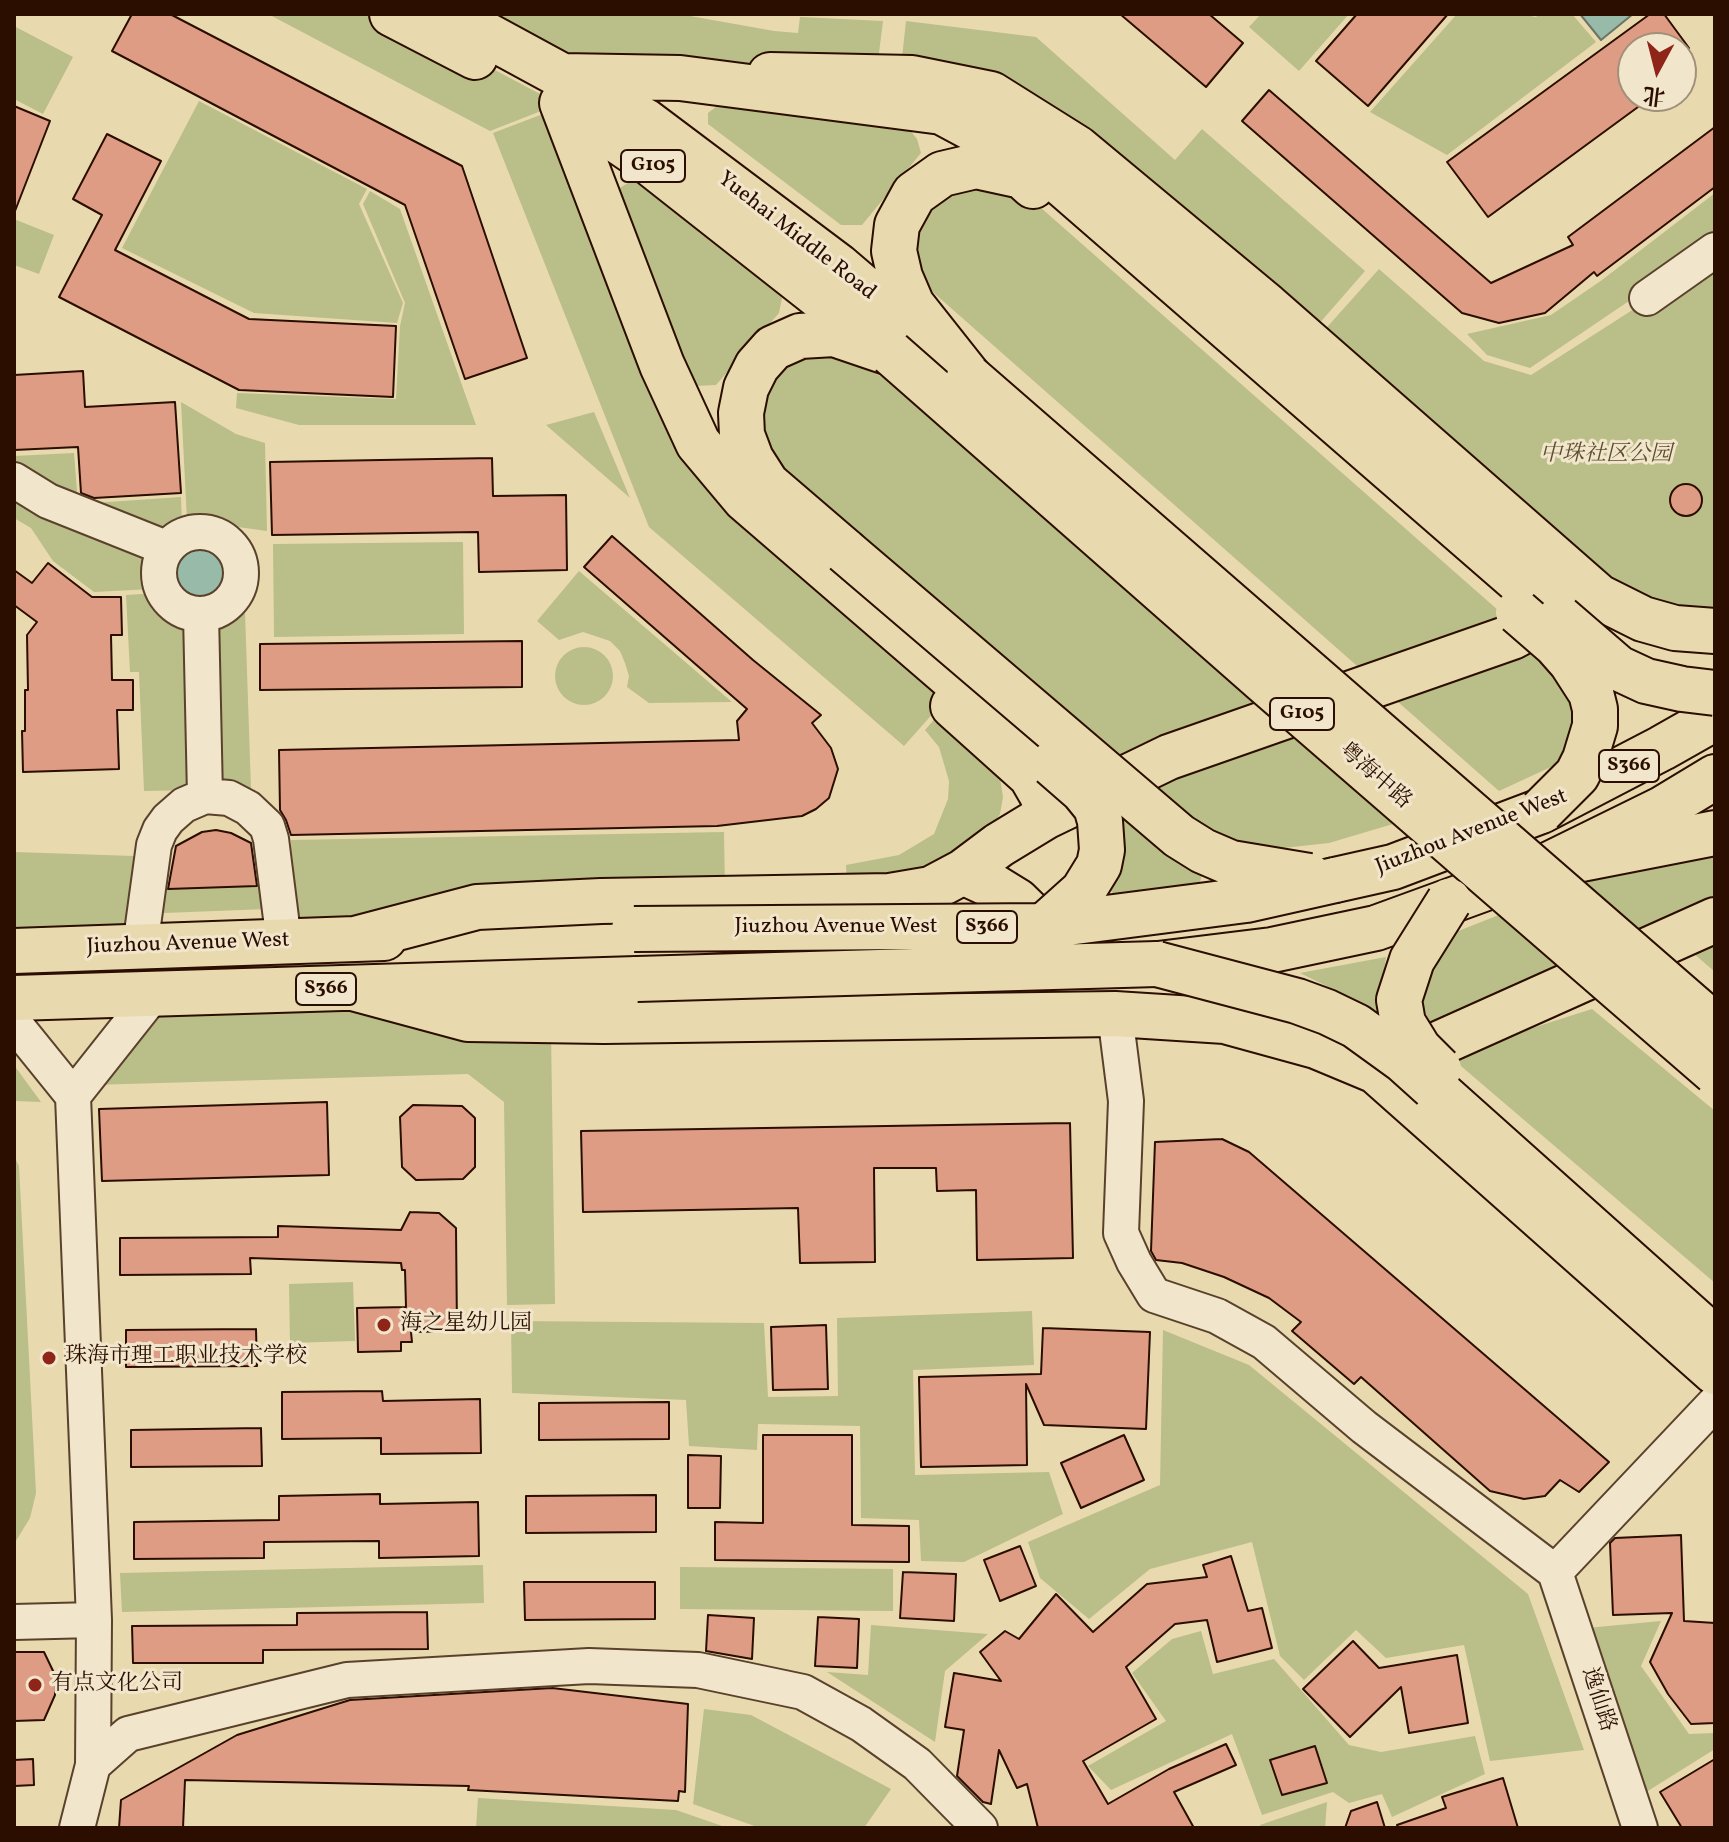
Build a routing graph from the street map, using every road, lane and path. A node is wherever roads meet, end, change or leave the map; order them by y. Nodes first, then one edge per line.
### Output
1 (392, 14) edge
2 (448, 14) edge
3 (680, 78) junction
4 (562, 89) junction
5 (1715, 250) edge
6 (1647, 298) dead end
7 (891, 353) junction
8 (969, 377) junction
9 (14, 480) edge
10 (166, 548) junction
11 (1599, 597) junction
12 (1528, 605) junction
13 (201, 614) junction
14 (1715, 631) edge
15 (1715, 693) edge
16 (1715, 718) edge
17 (1031, 760) junction
18 (1715, 777) edge
19 (205, 796) junction
20 (1541, 811) junction
21 (1045, 817) junction
22 (1715, 833) edge
23 (999, 845) junction
24 (1546, 866) junction
25 (963, 872) junction
26 (1335, 880) junction
27 (1449, 901) junction
28 (1715, 920) edge
29 (1044, 926) junction
30 (355, 939) junction
31 (284, 942) junction
32 (140, 947) junction
33 (14, 951) edge
34 (1157, 964) junction
35 (353, 988) junction
36 (153, 995) junction
37 (14, 998) edge
38 (1115, 1014) junction
39 (14, 1023) edge
40 (1715, 1026) edge
41 (1376, 1071) junction
42 (1715, 1072) edge
43 (1438, 1080) junction
44 (73, 1096) junction
45 (1715, 1315) edge
46 (1715, 1339) edge
47 (1715, 1372) edge
48 (1715, 1403) edge
49 (1555, 1572) junction
50 (94, 1620) junction
51 (14, 1622) edge
52 (93, 1765) junction
53 (77, 1828) edge
54 (980, 1828) edge
55 (1640, 1828) edge

1 - 4 main road, Yuehai Middle Road / G105
2 - 4 main road, Yuehai Middle Road / G105
3 - 4 main road
3 - 11 main road
3 - 12 main road
4 - 7 main road, Yuehai Middle Road / G105
4 - 8 main road, Yuehai Middle Road / G105
4 - 17 main road
5 - 6 street
7 - 26 main road, bridge
7 - 42 main road, 粤海中路 / G105, bridge
8 - 12 main road
8 - 40 main road, 粤海中路 / G105, bridge
9 - 10 street
10 - 13 street
10 - 13 street
11 - 14 main road
11 - 21 main road
12 - 15 main road, bridge
12 - 20 main road, bridge
13 - 19 street
16 - 20 main road, Jiuzhou Avenue West / S366
17 - 21 main road
17 - 23 main road
17 - 29 main road, bridge
18 - 24 main road, Jiuzhou Avenue West / S366
19 - 31 street
19 - 32 street
20 - 26 main road, Jiuzhou Avenue West / S366, bridge
21 - 23 main road
22 - 24 main road
23 - 25 main road
24 - 27 main road, Jiuzhou Avenue West / S366, bridge
25 - 30 main road
25 - 38 main road
26 - 29 main road, Jiuzhou Avenue West / S366, bridge
27 - 34 main road, Jiuzhou Avenue West / S366, bridge
27 - 43 main road, bridge
28 - 41 main road
29 - 30 main road, Jiuzhou Avenue West / S366, bridge
30 - 31 main road, Jiuzhou Avenue West / S366
31 - 32 main road, Jiuzhou Avenue West / S366
32 - 33 main road, Jiuzhou Avenue West / S366
34 - 35 main road, Jiuzhou Avenue West / S366, bridge
34 - 43 main road, bridge
35 - 36 main road, Jiuzhou Avenue West / S366
35 - 38 main road
36 - 37 main road, Jiuzhou Avenue West / S366
36 - 44 street
38 - 41 main road
38 - 49 street
39 - 44 street
41 - 47 main road
43 - 45 main road
43 - 46 main road
44 - 50 street
48 - 49 street
49 - 55 street, 逸仙路
50 - 51 street
50 - 52 street
52 - 53 street
52 - 54 street

